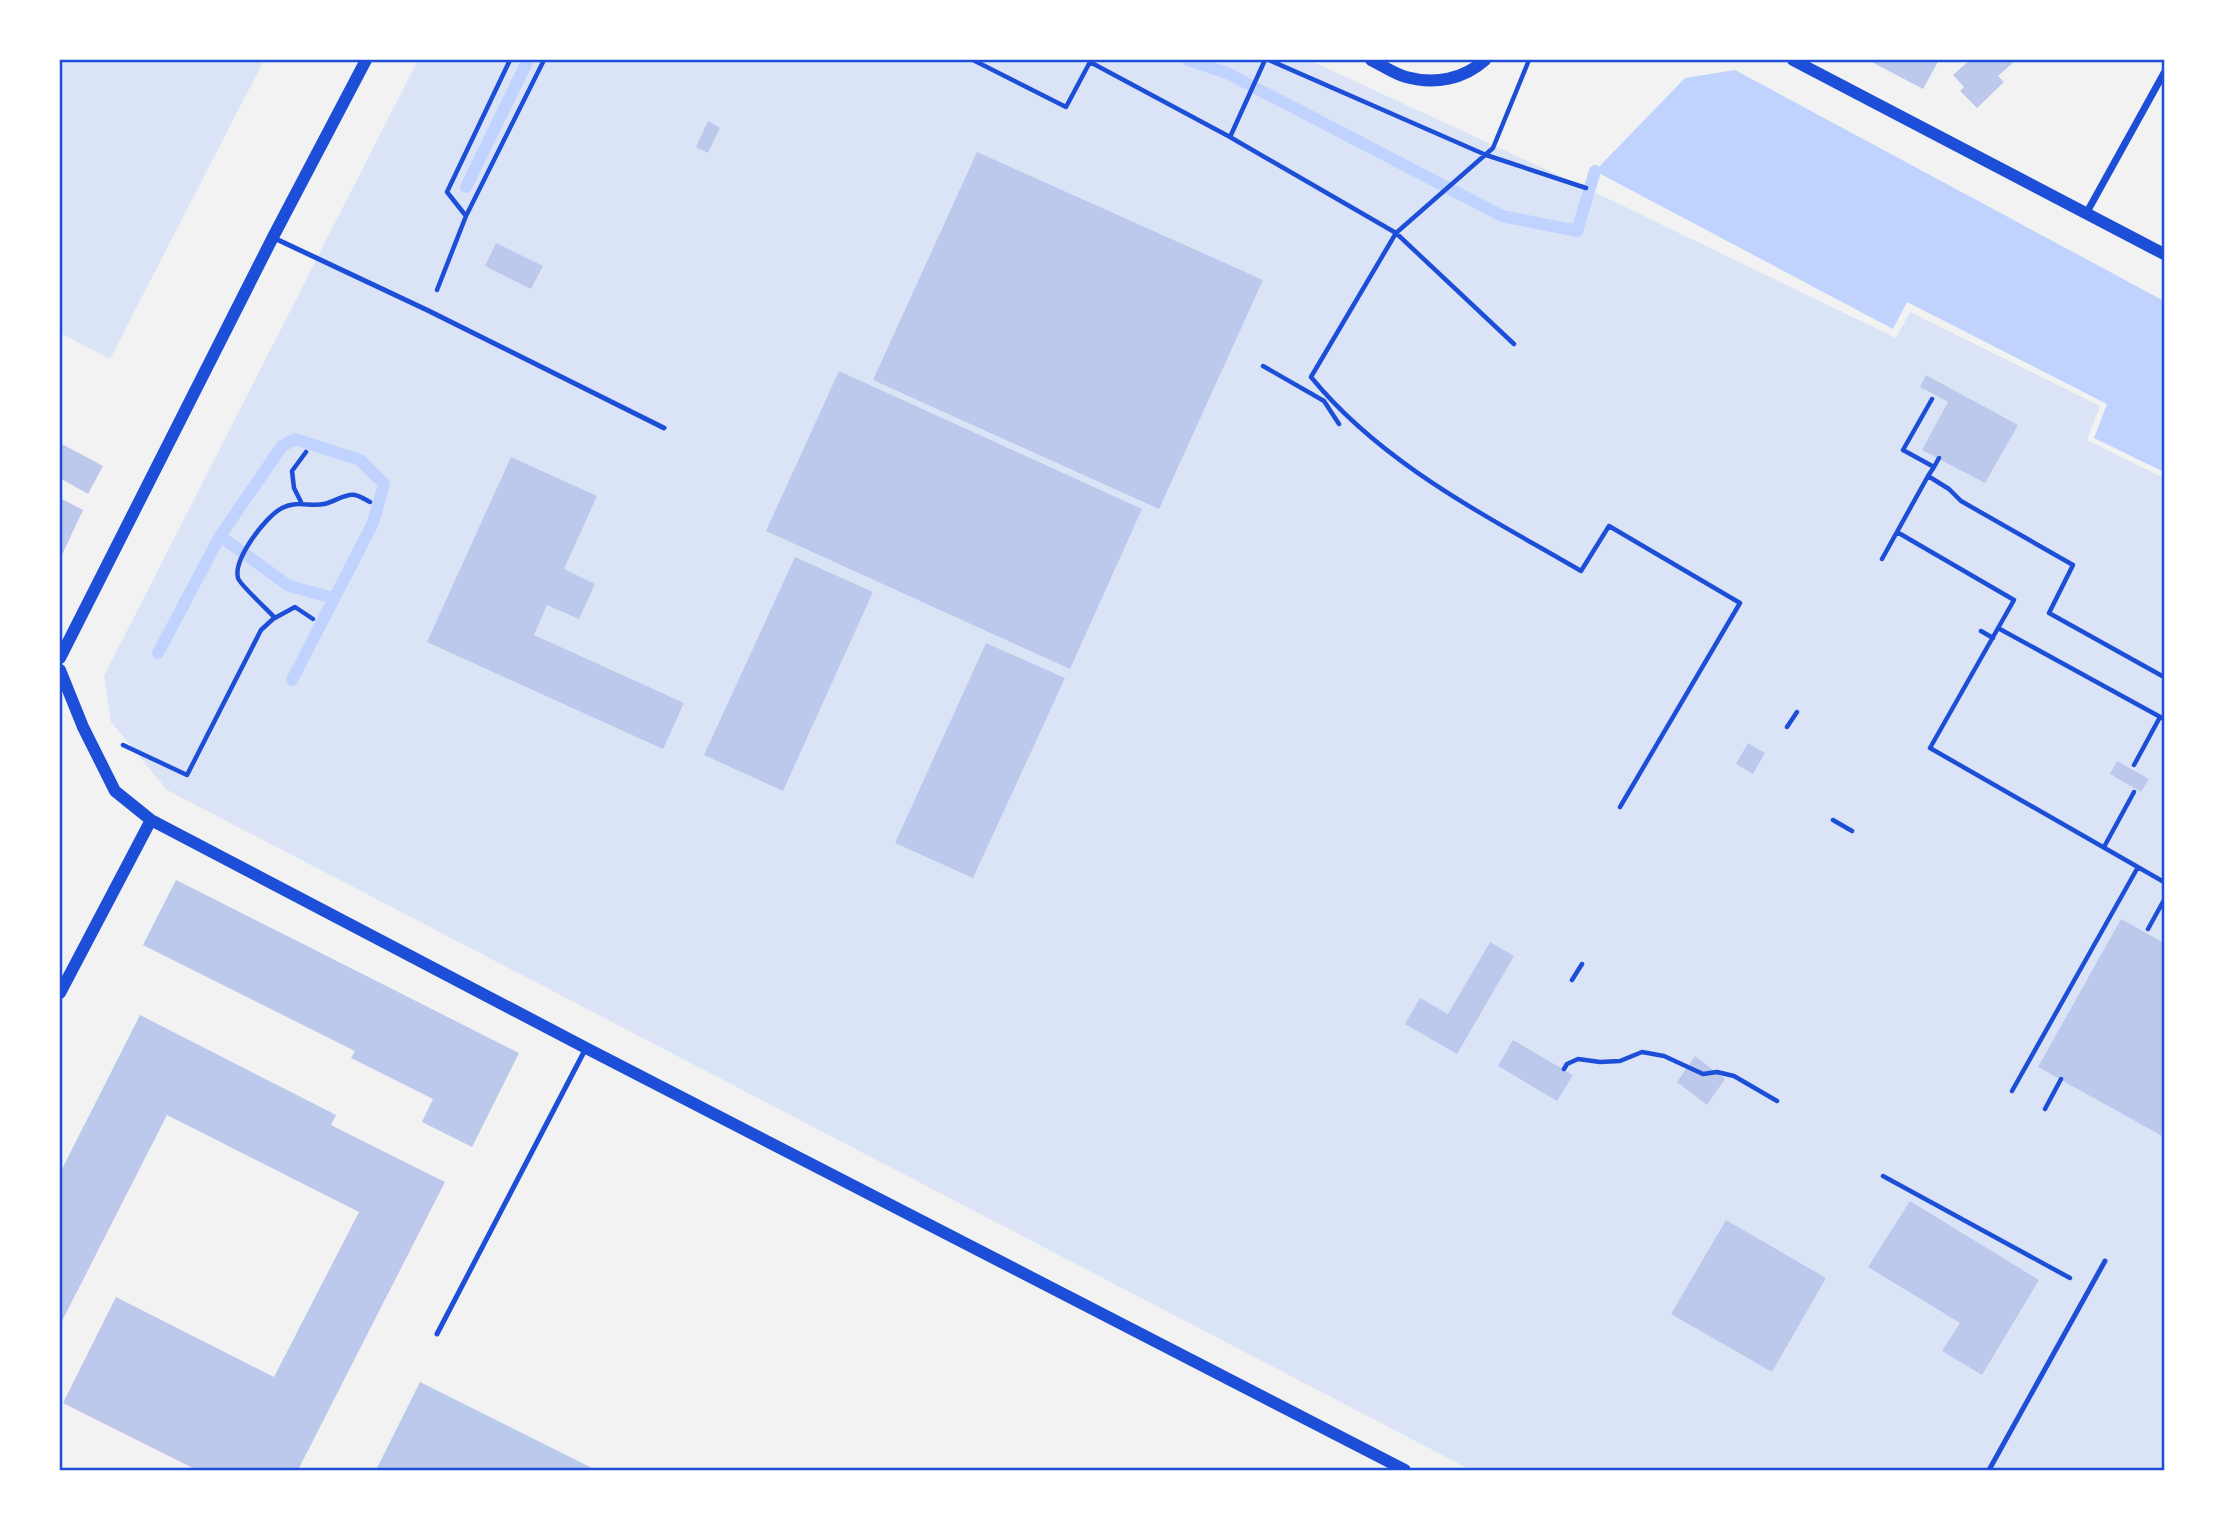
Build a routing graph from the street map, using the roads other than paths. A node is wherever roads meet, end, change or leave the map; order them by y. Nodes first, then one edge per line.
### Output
1 (366, 60) edge
2 (1371, 60) edge
3 (1485, 60) edge
4 (1793, 60) edge
5 (2165, 73) edge
6 (2087, 212) junction
7 (273, 237) junction
8 (2165, 254) edge
9 (664, 428) dead end
10 (60, 658) edge
11 (60, 670) edge
12 (150, 820) junction
13 (60, 993) edge
14 (586, 1048) junction
15 (2105, 1261) dead end
16 (438, 1334) dead end
17 (1405, 1471) edge
18 (1989, 1471) edge

1 - 7 street
2 - 3 street
4 - 6 street
5 - 6 street
6 - 8 street
7 - 9 lane
7 - 10 street
11 - 12 street
12 - 13 street
12 - 14 street
14 - 16 lane
14 - 17 street
15 - 18 lane

